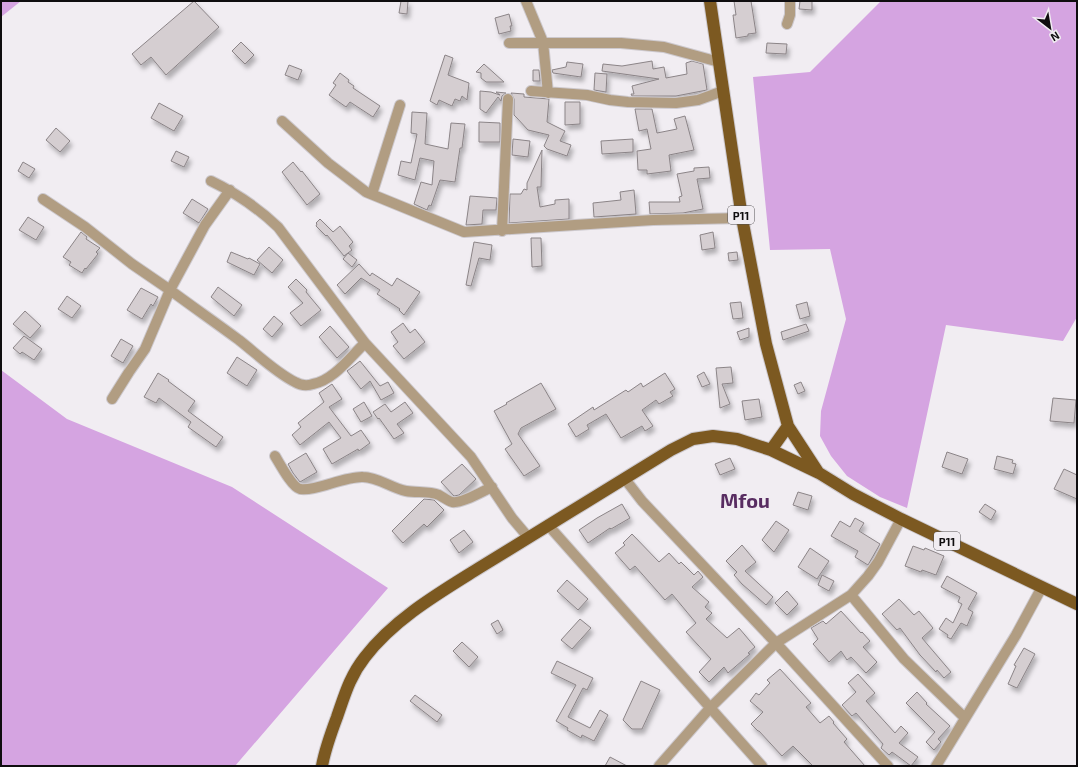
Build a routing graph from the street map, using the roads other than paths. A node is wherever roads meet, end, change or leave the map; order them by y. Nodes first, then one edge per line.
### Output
1 (526, 1) edge
2 (710, 1) edge
3 (790, 1) edge
4 (787, 24) dead end
5 (543, 42) junction
6 (509, 43) dead end
7 (719, 62) junction
8 (531, 91) dead end
9 (723, 91) junction
10 (548, 93) junction
11 (508, 99) dead end
12 (400, 105) dead end
13 (282, 121) dead end
14 (211, 181) dead end
15 (230, 190) junction
16 (372, 194) junction
17 (43, 199) dead end
18 (742, 218) junction
19 (502, 231) junction
20 (170, 290) junction
21 (365, 343) junction
22 (112, 399) dead end
23 (788, 426) junction
24 (771, 450) junction
25 (275, 456) dead end
26 (819, 473) junction
27 (625, 479) junction
28 (492, 487) junction
29 (901, 519) junction
30 (548, 525) junction
31 (528, 537) junction
32 (1042, 587) junction
33 (850, 595) junction
34 (1077, 604) edge
35 (776, 643) junction
36 (710, 708) junction
37 (965, 718) junction
38 (322, 766) edge
39 (659, 766) edge
40 (762, 766) edge
41 (888, 766) edge
42 (936, 766) edge

1 - 5 street
2 - 7 main road, P11
3 - 4 street
5 - 6 street
5 - 7 street
5 - 10 street
7 - 9 main road, P11
8 - 10 street
9 - 10 street
9 - 18 main road, P11
11 - 19 street
12 - 16 street
13 - 16 street
14 - 15 street
15 - 20 street
15 - 21 street
16 - 19 street
17 - 20 street
18 - 19 street
18 - 23 main road, P11
20 - 21 street
20 - 22 street
21 - 28 street
23 - 24 main road
23 - 26 main road, P11
24 - 26 main road
24 - 27 main road
25 - 28 street
26 - 29 main road, P11
27 - 30 main road
27 - 35 street
28 - 31 street
29 - 32 main road, P11
29 - 33 street
30 - 31 main road
30 - 36 street
31 - 38 main road
32 - 34 main road, P11
32 - 37 street
33 - 35 street
33 - 37 street
35 - 36 street
35 - 41 street
36 - 39 street
36 - 40 street
37 - 42 street

